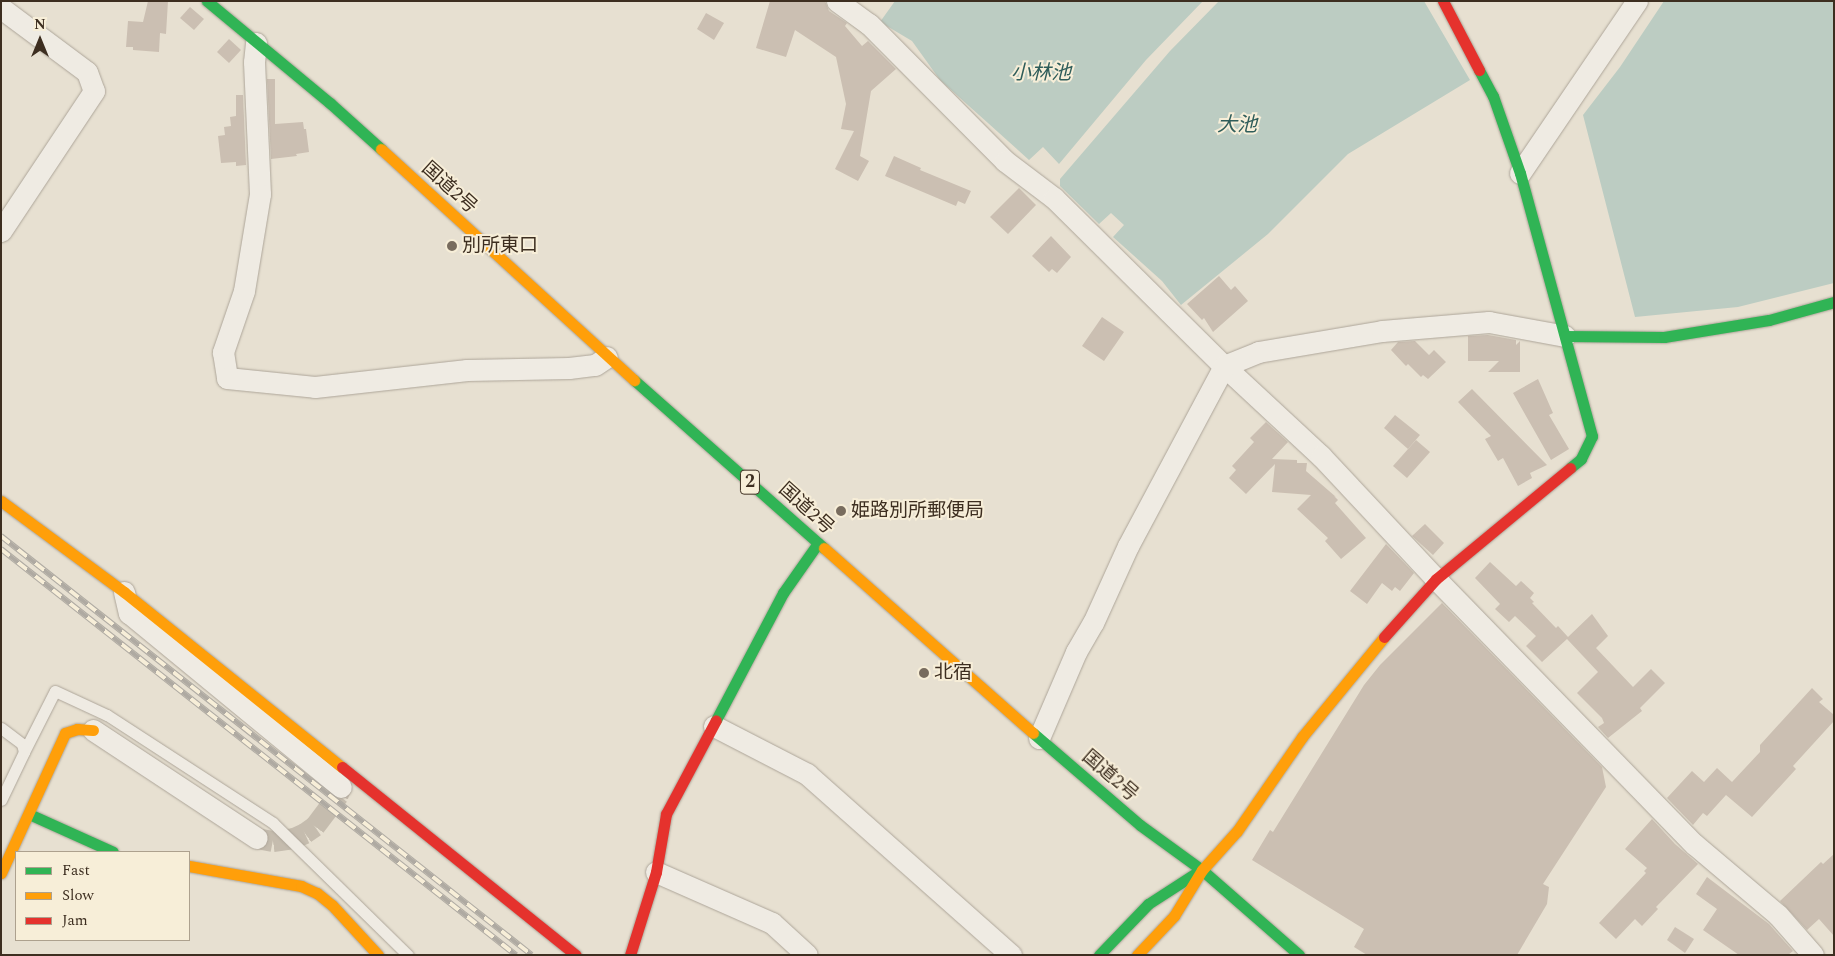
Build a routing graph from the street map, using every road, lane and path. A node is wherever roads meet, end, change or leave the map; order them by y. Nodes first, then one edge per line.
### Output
1 (207, 1) edge
2 (837, 1) edge
3 (1443, 1) edge
4 (1637, 1) edge
5 (1, 8) edge
6 (256, 43) junction
7 (1520, 173) junction
8 (1, 231) edge
9 (1834, 302) edge
10 (1565, 336) junction
11 (607, 356) junction
12 (1224, 366) junction
13 (1, 501) edge
14 (818, 543) junction
15 (1436, 580) junction
16 (124, 592) junction
17 (714, 726) junction
18 (1, 728) edge
19 (93, 730) joint
20 (1040, 738) junction
21 (24, 752) junction
22 (341, 787) dead end
23 (1, 800) edge
24 (29, 814) junction
25 (257, 838) tunnel mouth
26 (111, 851) edge
27 (190, 866) edge
28 (1202, 870) junction
29 (656, 872) junction
30 (1, 873) edge
31 (378, 955) edge
32 (408, 955) edge
33 (576, 955) edge
34 (630, 955) edge
35 (806, 955) edge
36 (1011, 955) edge
37 (1099, 955) edge
38 (1137, 955) edge
39 (1299, 955) edge
40 (1814, 955) edge

1 - 6 main road, 国道2号 / 2
2 - 12 street
3 - 7 main road
4 - 7 street
5 - 8 street
6 - 11 main road, 国道2号 / 2
6 - 11 street
7 - 10 main road
9 - 10 main road
10 - 12 street
10 - 15 main road
11 - 14 main road, 国道2号 / 2
12 - 15 street
12 - 20 street
13 - 16 main road
14 - 17 main road
14 - 20 main road, 国道2号 / 2
15 - 28 main road
15 - 40 street
16 - 22 street
16 - 33 main road
17 - 29 main road
17 - 36 street
18 - 21 lane
19 - 24 main road
19 - 25 street
20 - 28 main road, 国道2号 / 2
21 - 23 lane
21 - 32 lane
24 - 26 main road
24 - 30 main road
27 - 31 main road
28 - 37 main road
28 - 38 main road
28 - 39 main road, 国道2号 / 2
29 - 34 main road
29 - 35 street

